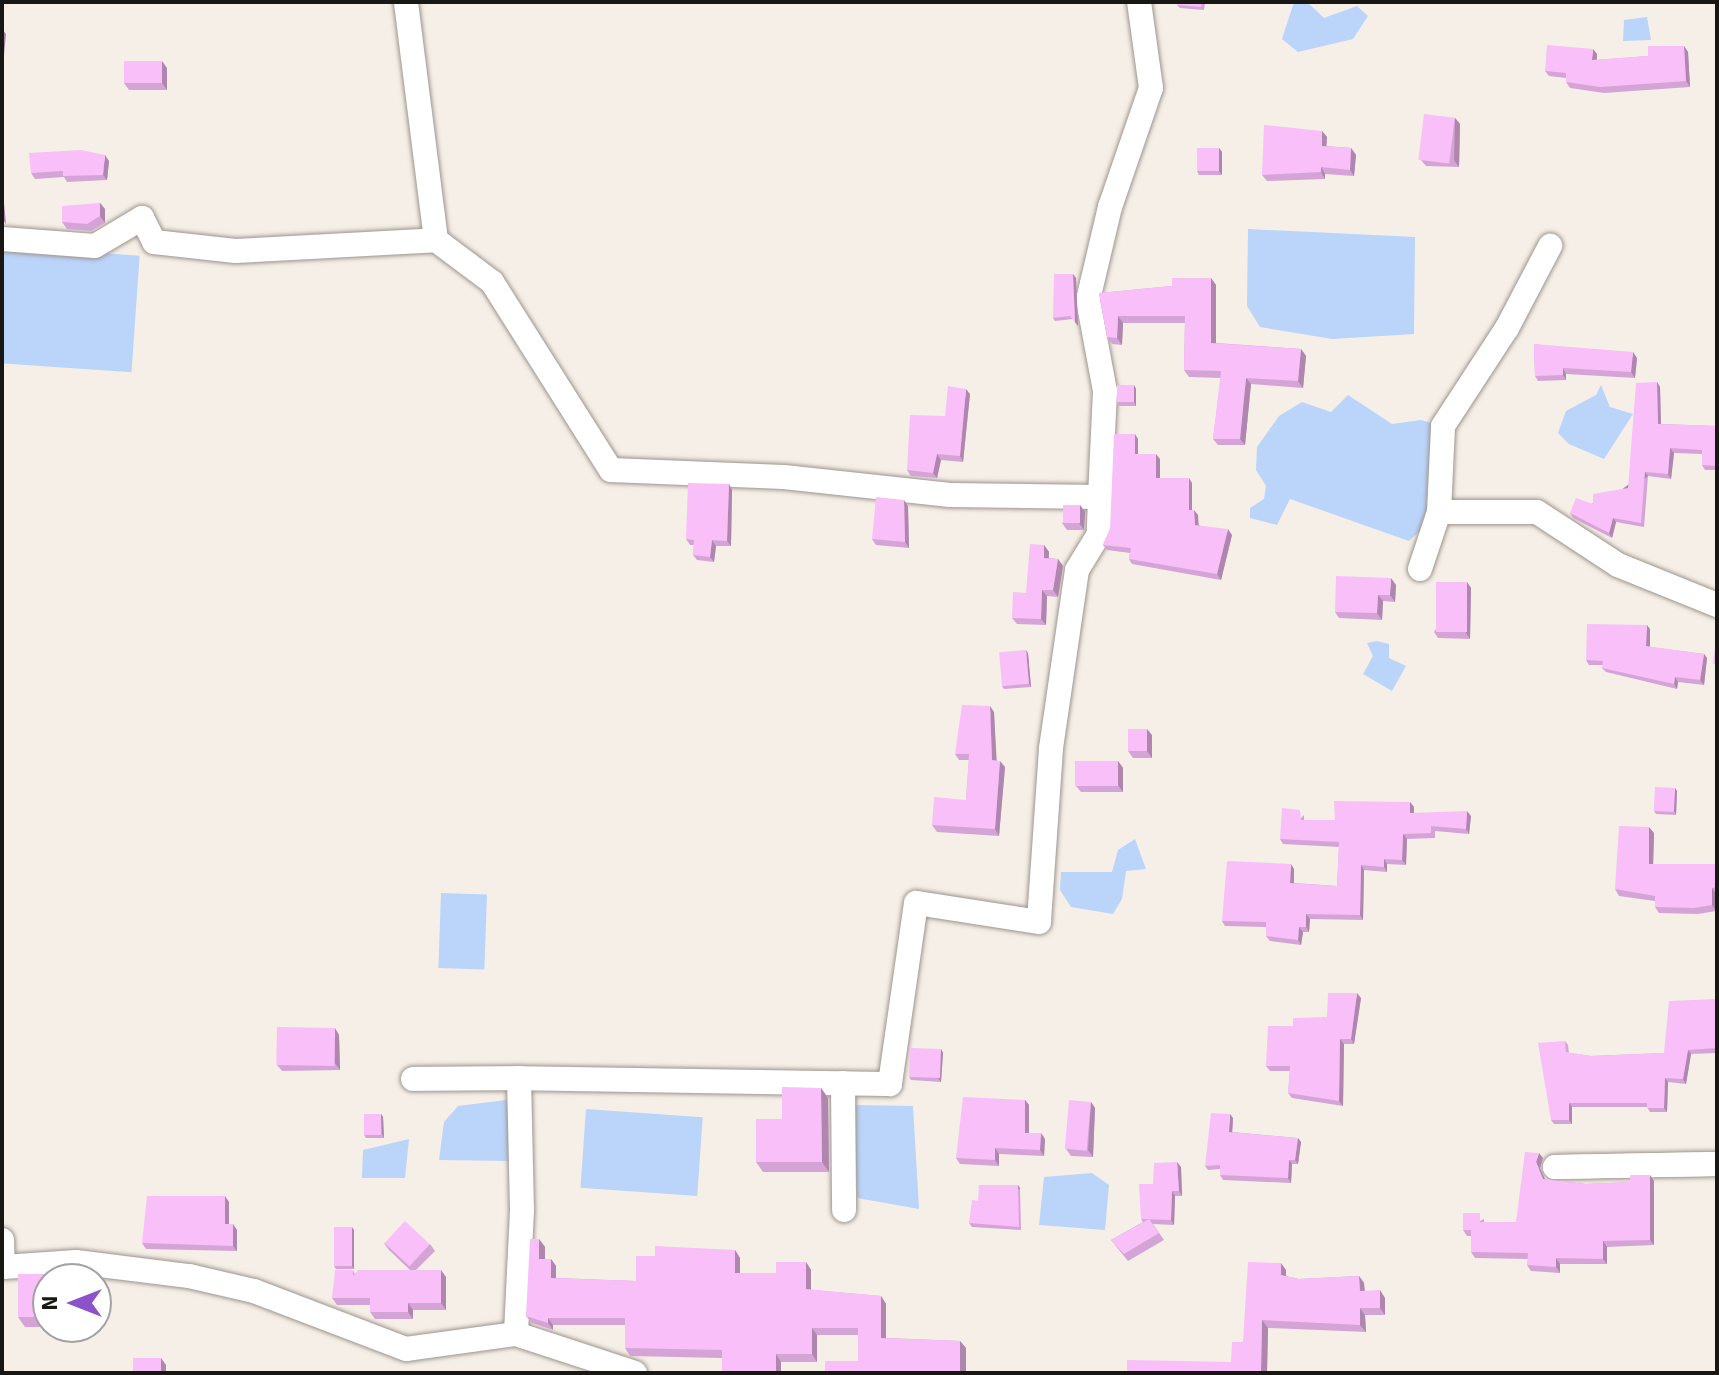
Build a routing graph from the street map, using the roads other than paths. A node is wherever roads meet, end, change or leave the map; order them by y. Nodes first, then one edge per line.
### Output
1 (406, 2) edge
2 (1139, 2) edge
3 (2, 239) edge
4 (436, 240) junction
5 (1550, 246) dead end
6 (1100, 497) junction
7 (1439, 512) junction
8 (1420, 569) dead end
9 (1717, 605) edge
10 (519, 1078) junction
11 (413, 1079) dead end
12 (843, 1083) junction
13 (1717, 1164) edge
14 (844, 1210) dead end
15 (2, 1240) edge
16 (3, 1267) edge
17 (2, 1279) edge
18 (516, 1334) junction
19 (635, 1373) edge

1 - 4 street
2 - 6 street
3 - 4 street
4 - 6 street
5 - 7 street
6 - 12 street
7 - 8 street
7 - 9 street
10 - 11 street
10 - 12 street
10 - 18 street
12 - 14 street
13 - 13 street
15 - 16 street
16 - 17 street
16 - 18 street
18 - 19 street

